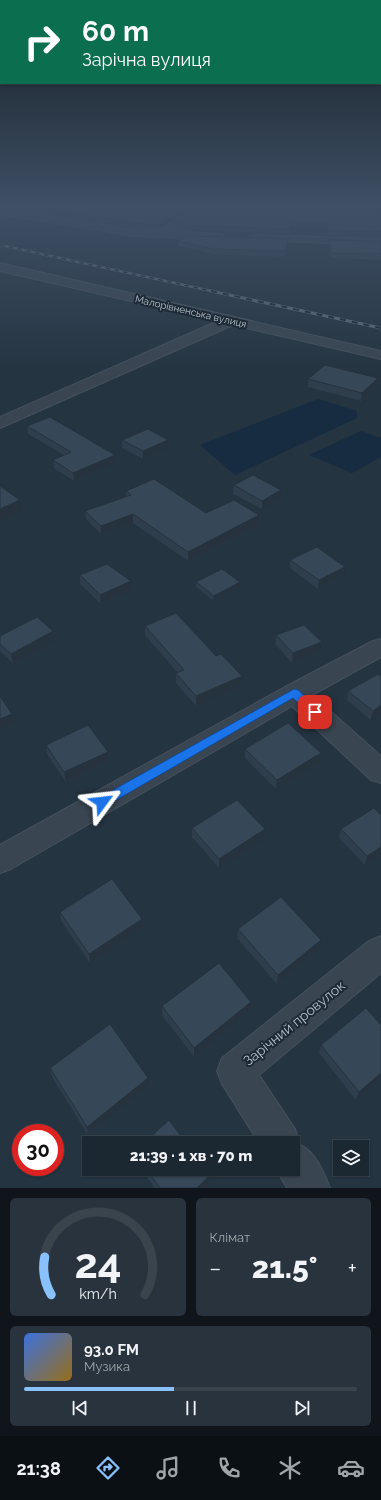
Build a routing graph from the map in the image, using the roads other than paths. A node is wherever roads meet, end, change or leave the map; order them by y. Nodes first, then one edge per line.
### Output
1 (0, 267) edge
2 (233, 320) junction
3 (381, 355) edge
4 (0, 423) edge
5 (381, 647) edge
6 (294, 693) junction
7 (381, 772) edge
8 (0, 860) edge
9 (381, 952) edge
10 (277, 1136) edge
11 (300, 1173) edge
12 (310, 1188) edge

1 - 2 street, Малорівненська вулиця
2 - 3 street, Малорівненська вулиця
2 - 4 street
5 - 6 street
6 - 7 street
6 - 8 street
9 - 10 street, Зарічний провулок
11 - 12 street

